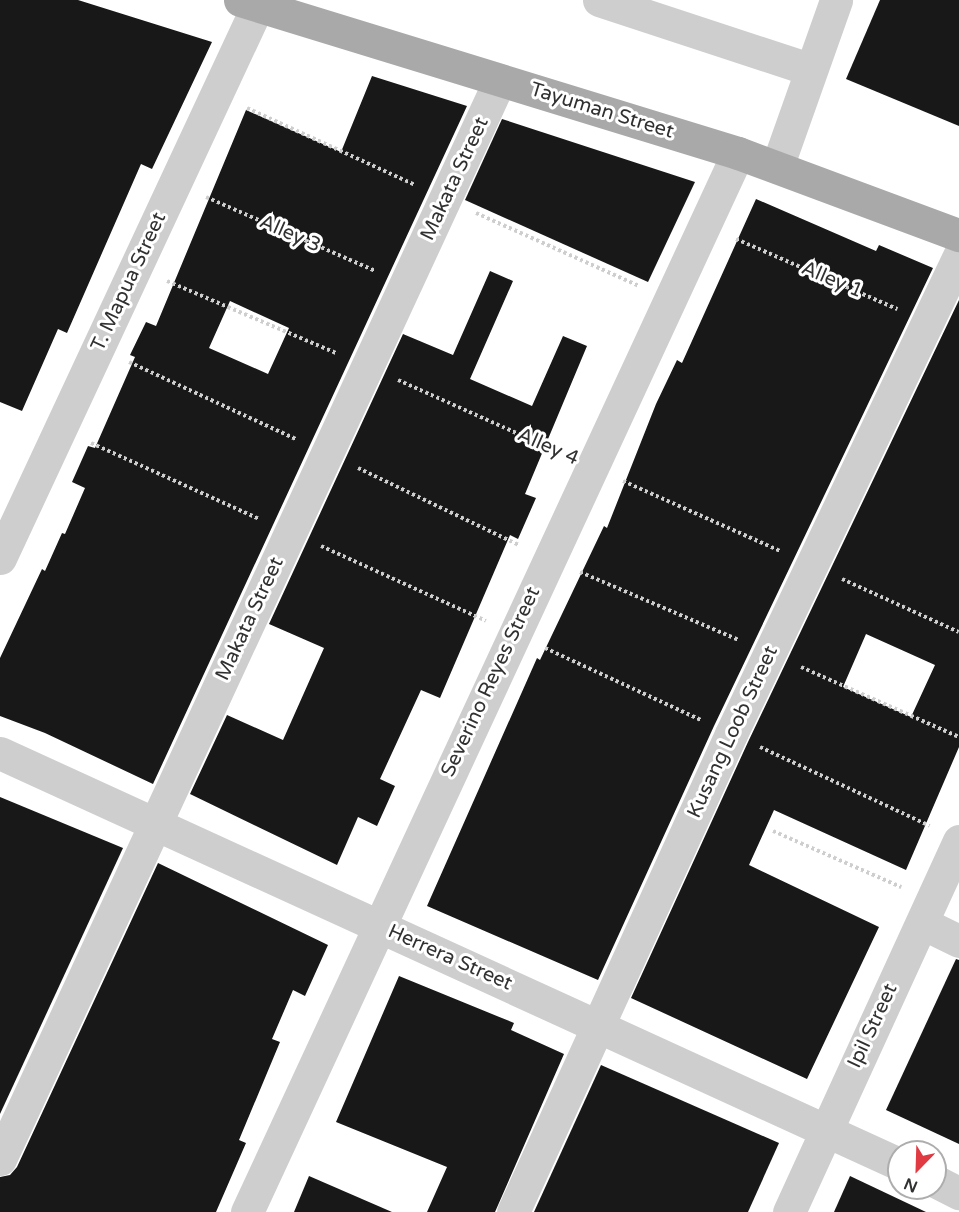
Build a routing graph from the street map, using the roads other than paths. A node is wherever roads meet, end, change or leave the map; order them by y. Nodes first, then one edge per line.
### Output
1 (599, 0) edge
2 (836, 0) edge
3 (249, 3) edge
4 (809, 69) junction
5 (500, 80) junction
6 (738, 153) junction
7 (777, 167) junction
8 (959, 235) edge
9 (959, 256) edge
10 (0, 558) edge
11 (0, 753) edge
12 (155, 824) junction
13 (959, 842) edge
14 (927, 911) junction
15 (377, 925) junction
16 (959, 941) edge
17 (598, 1025) junction
18 (825, 1129) junction
19 (887, 1158) edge
20 (0, 1159) edge
21 (247, 1212) edge
22 (513, 1212) edge
23 (789, 1212) edge

1 - 4 street
2 - 4 street
3 - 5 main road, Tayuman Street
3 - 10 street, T. Mapua Street
4 - 7 street
5 - 6 main road, Tayuman Street
5 - 12 street, Makata Street
6 - 7 main road, Tayuman Street
6 - 15 street, Severino Reyes Street
7 - 8 main road, Tayuman Street
9 - 17 street, Kusang Loob Street
11 - 12 street, Herrera Street
12 - 15 street, Herrera Street
12 - 20 street, Makata Street
13 - 14 street, Ipil Street
14 - 16 street
14 - 18 street, Ipil Street
15 - 17 street, Herrera Street
15 - 21 street, Severino Reyes Street
17 - 18 street, Herrera Street
17 - 22 street, Kusang Loob Street
18 - 19 street, Herrera Street
18 - 23 street, Ipil Street

